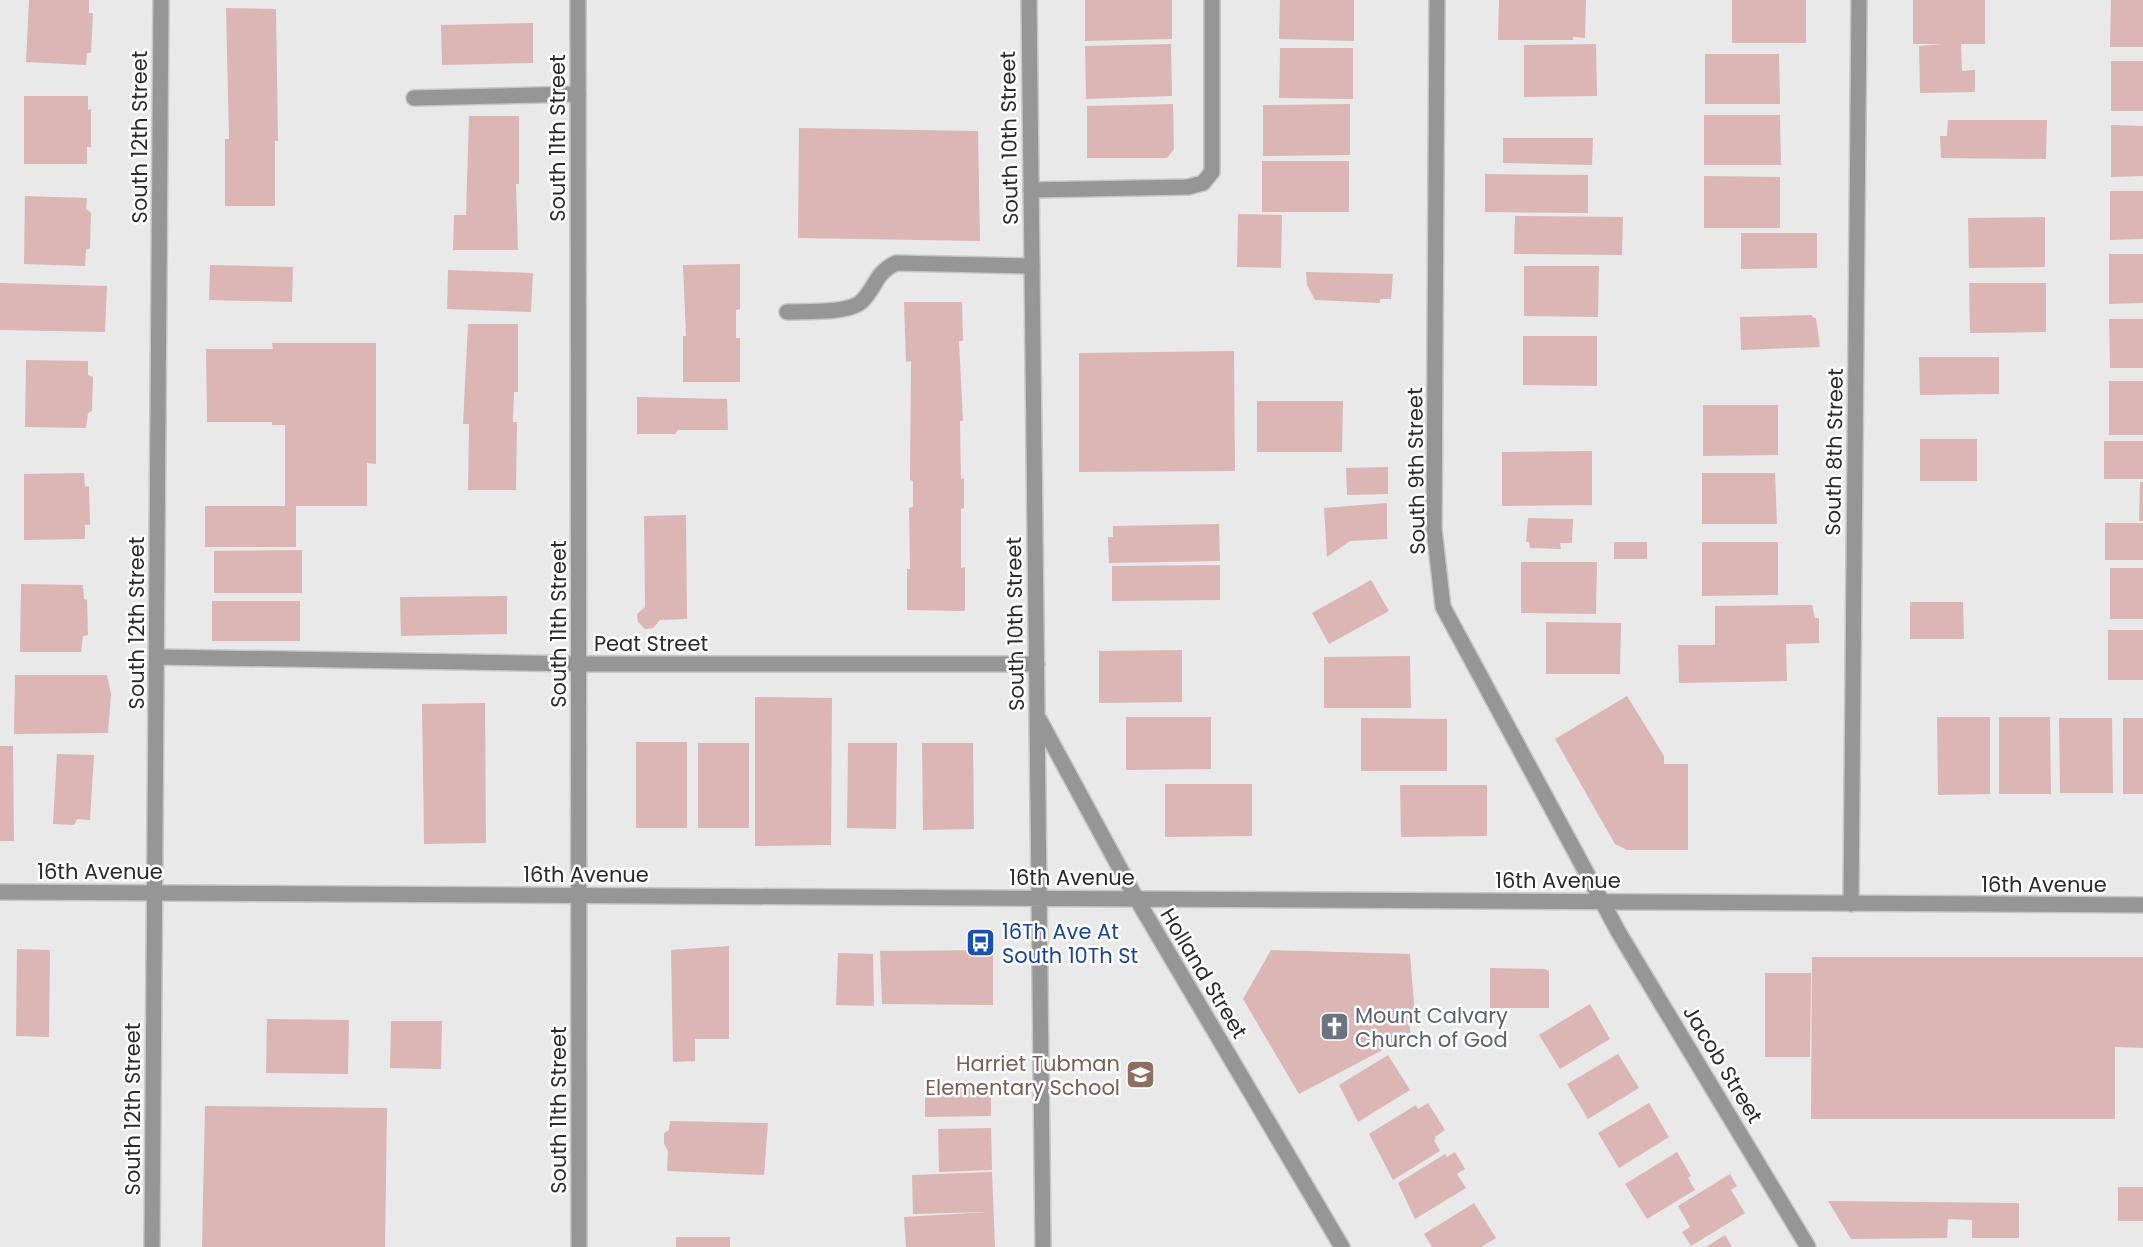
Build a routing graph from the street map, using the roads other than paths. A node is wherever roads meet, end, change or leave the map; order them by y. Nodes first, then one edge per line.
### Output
1 (160, 0) edge
2 (578, 0) edge
3 (1029, 0) edge
4 (1212, 0) edge
5 (1437, 0) edge
6 (1859, 0) edge
7 (578, 94) junction
8 (414, 98) dead end
9 (1031, 190) junction
10 (1032, 266) junction
11 (787, 312) dead end
12 (156, 657) junction
13 (579, 664) junction
14 (1037, 664) junction
15 (1037, 715) junction
16 (0, 892) edge
17 (155, 892) junction
18 (579, 895) junction
19 (1040, 898) junction
20 (1136, 898) junction
21 (1602, 902) junction
22 (1851, 904) junction
23 (2143, 905) edge
24 (152, 1247) edge
25 (579, 1247) edge
26 (1043, 1247) edge
27 (1342, 1247) edge
28 (1808, 1247) edge

1 - 12 street, South 12th Street
2 - 7 street, South 11th Street
3 - 9 street, South 10th Street
4 - 9 street
5 - 21 street, South 9th Street
6 - 22 street, South 8th Street
7 - 8 street
7 - 13 street, South 11th Street
9 - 10 street, South 10th Street
10 - 11 street
10 - 14 street, South 10th Street
12 - 13 street, Peat Street
12 - 17 street, South 12th Street
13 - 14 street, Peat Street
13 - 18 street, South 11th Street
14 - 15 street, South 10th Street
15 - 19 street, South 10th Street
15 - 20 street, Holland Street
16 - 17 street, 16th Avenue
17 - 18 street, 16th Avenue
17 - 24 street, South 12th Street
18 - 19 street, 16th Avenue
18 - 25 street, South 11th Street
19 - 20 street, 16th Avenue
19 - 26 street, South 10th Street
20 - 21 street, 16th Avenue
20 - 27 street, Holland Street
21 - 22 street, 16th Avenue
21 - 28 street, Jacob Street
22 - 23 street, 16th Avenue

